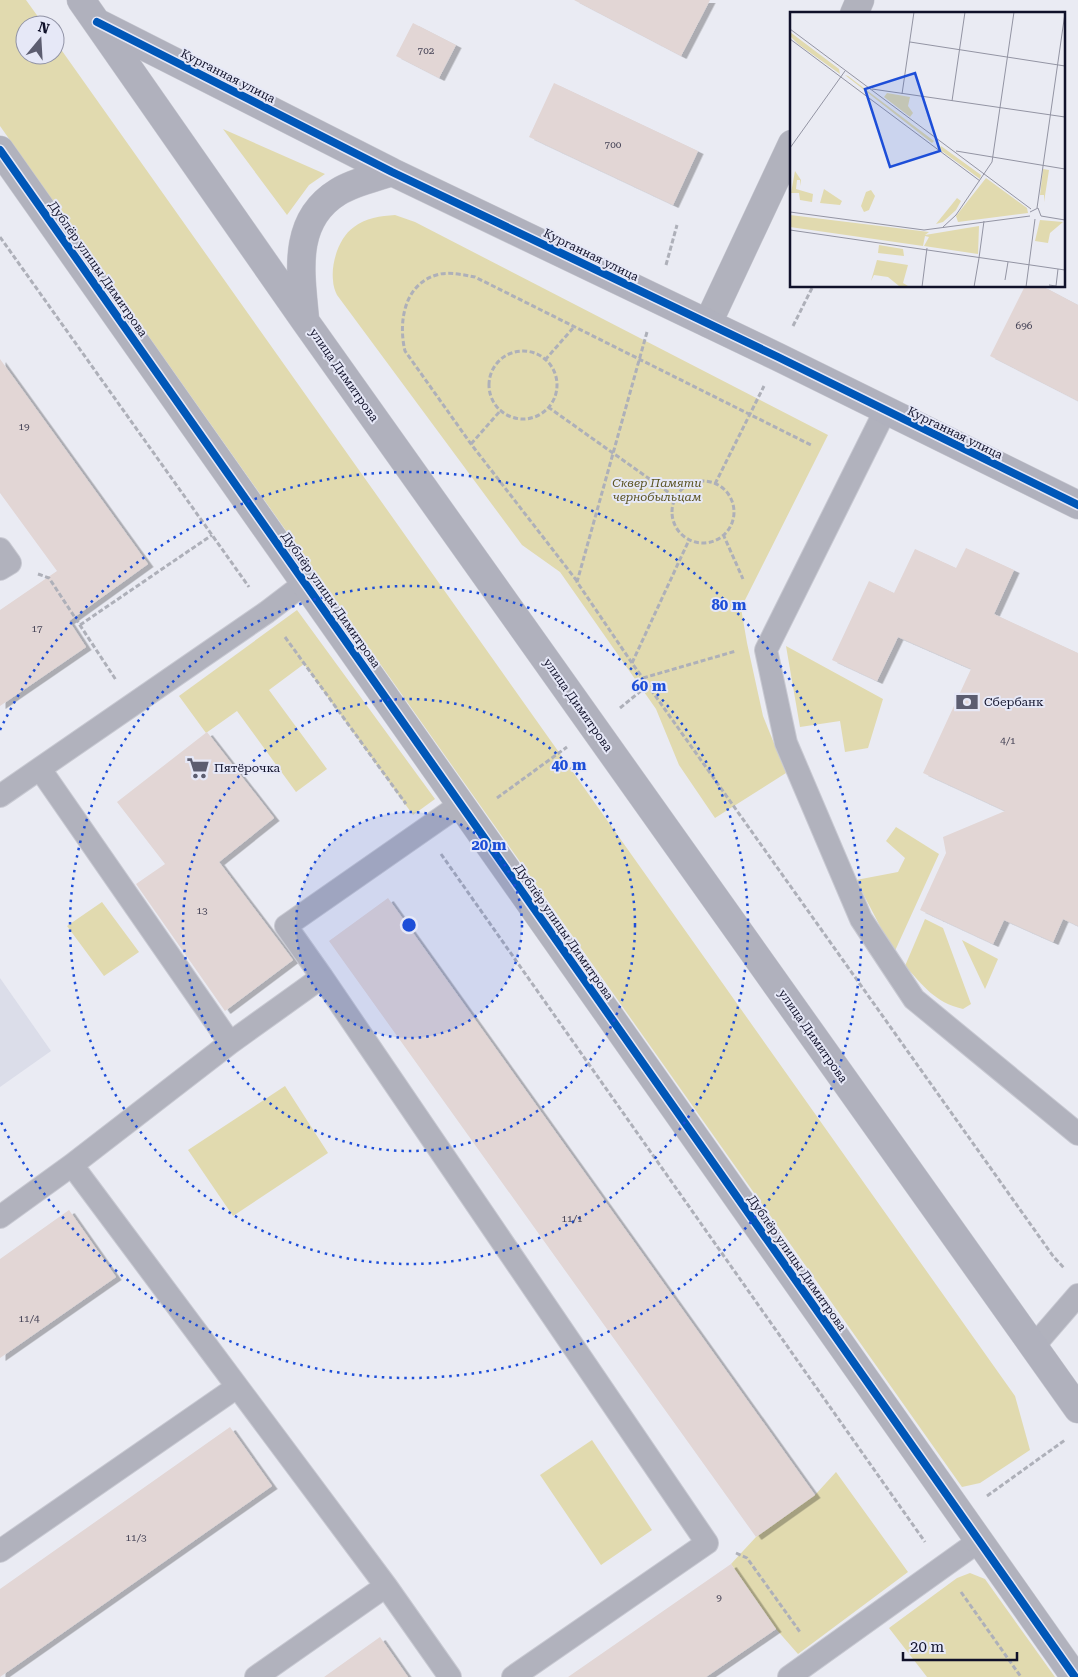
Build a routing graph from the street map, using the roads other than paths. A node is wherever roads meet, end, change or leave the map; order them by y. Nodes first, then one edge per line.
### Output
1 (81, 0) edge
2 (860, 0) edge
3 (855, 12) edge
4 (97, 22) junction
5 (790, 148) edge
6 (0, 150) edge
7 (392, 172) junction
8 (305, 321) junction
9 (708, 323) junction
10 (885, 411) junction
11 (1078, 505) edge
12 (305, 583) junction
13 (40, 769) junction
14 (0, 796) edge
15 (465, 811) junction
16 (322, 978) junction
17 (230, 1043) junction
18 (1078, 1134) edge
19 (72, 1165) junction
20 (0, 1217) edge
21 (1078, 1295) edge
22 (1033, 1347) junction
23 (238, 1387) junction
24 (1078, 1409) edge
25 (979, 1541) junction
26 (0, 1551) edge
27 (386, 1586) junction
28 (256, 1677) edge
29 (450, 1677) edge
30 (513, 1677) edge
31 (789, 1677) edge
32 (1075, 1677) edge

1 - 4 main road, улица Димитрова
2 - 3 street
4 - 7 main road, Курганная улица
4 - 8 main road, улица Димитрова
5 - 9 street
6 - 12 street, Дублёр улицы Димитрова
7 - 8 main road
7 - 9 main road, Курганная улица
8 - 22 main road, улица Димитрова
9 - 10 main road, Курганная улица
10 - 11 main road, Курганная улица
10 - 18 lane
12 - 13 lane
12 - 15 street, Дублёр улицы Димитрова
13 - 14 lane
13 - 17 lane
15 - 16 lane
15 - 25 street, Дублёр улицы Димитрова
16 - 17 lane
16 - 30 lane
17 - 19 lane
19 - 20 lane
19 - 23 lane
21 - 22 lane
22 - 24 main road, улица Димитрова
23 - 26 lane
23 - 27 lane
25 - 31 lane
25 - 32 street, Дублёр улицы Димитрова
27 - 28 lane
27 - 29 lane

